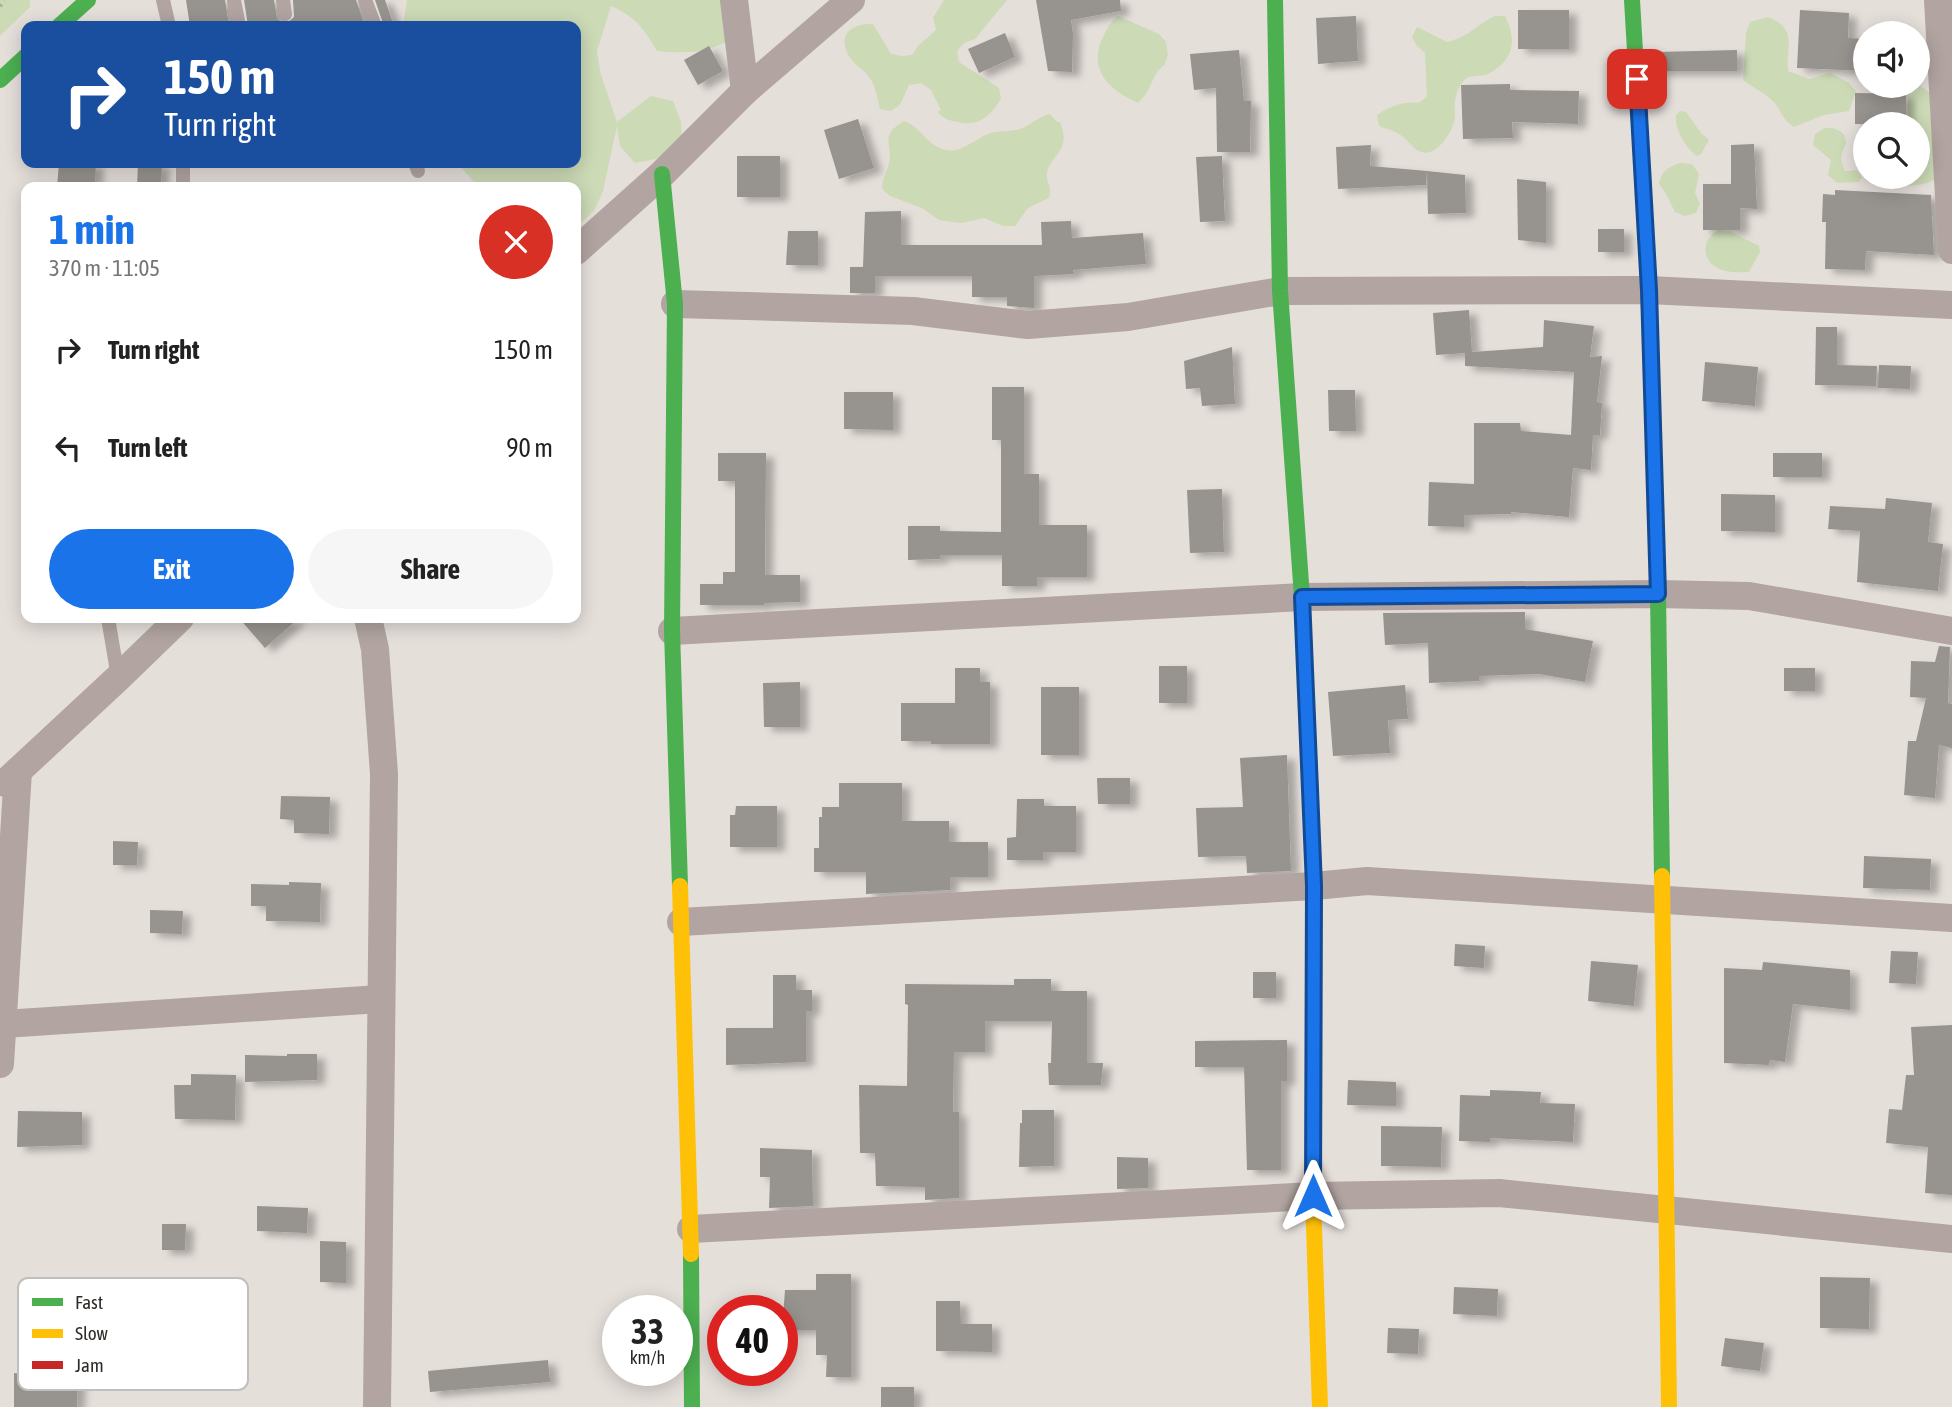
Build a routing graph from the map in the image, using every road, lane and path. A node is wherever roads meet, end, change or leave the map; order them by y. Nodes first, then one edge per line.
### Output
1 (4, 0) edge
2 (54, 0) edge
3 (88, 0) edge
4 (163, 0) edge
5 (234, 0) edge
6 (365, 0) edge
7 (734, 0) edge
8 (851, 0) edge
9 (1275, 0) edge
10 (1632, 0) edge
11 (1938, 0) edge
12 (0, 6) edge
13 (56, 21) edge
14 (63, 21) edge
15 (168, 21) edge
16 (238, 21) edge
17 (373, 21) edge
18 (21, 61) edge
19 (0, 80) edge
20 (745, 90) junction
21 (662, 174) junction
22 (581, 247) edge
23 (1952, 250) edge
24 (1649, 290) junction
25 (1280, 291) junction
26 (675, 304) junction
27 (1952, 305) edge
28 (1658, 594) junction
29 (1302, 597) junction
30 (109, 623) edge
31 (175, 623) edge
32 (369, 623) edge
33 (671, 631) junction
34 (1952, 631) edge
35 (118, 678) junction
36 (9, 779) edge
37 (1314, 886) junction
38 (1662, 900) junction
39 (1952, 918) edge
40 (681, 922) junction
41 (380, 999) junction
42 (4, 1024) junction
43 (0, 1065) edge
44 (1313, 1196) junction
45 (1667, 1210) junction
46 (691, 1229) junction
47 (1952, 1239) edge
48 (377, 1407) edge
49 (692, 1407) edge
50 (1320, 1407) edge
51 (1669, 1407) edge

1 - 12 path
2 - 13 street
3 - 14 street
4 - 15 lane
5 - 16 lane
6 - 17 lane
7 - 20 street
8 - 20 street
9 - 25 street
10 - 24 street
11 - 23 street
18 - 19 street
20 - 21 street
21 - 22 street
21 - 26 street
24 - 25 street
24 - 27 street
24 - 28 street
25 - 26 street
25 - 29 street
26 - 33 street
28 - 29 street
28 - 34 street
28 - 38 street
29 - 33 street
29 - 37 street
30 - 35 lane
31 - 35 street
32 - 41 street
33 - 40 street
35 - 36 street
36 - 42 street
37 - 38 street
37 - 40 street
37 - 44 street
38 - 39 street
38 - 45 street
40 - 46 street
41 - 42 street
41 - 48 street
42 - 43 street
44 - 45 street
44 - 46 street
44 - 50 street
45 - 47 street
45 - 51 street
46 - 49 street

